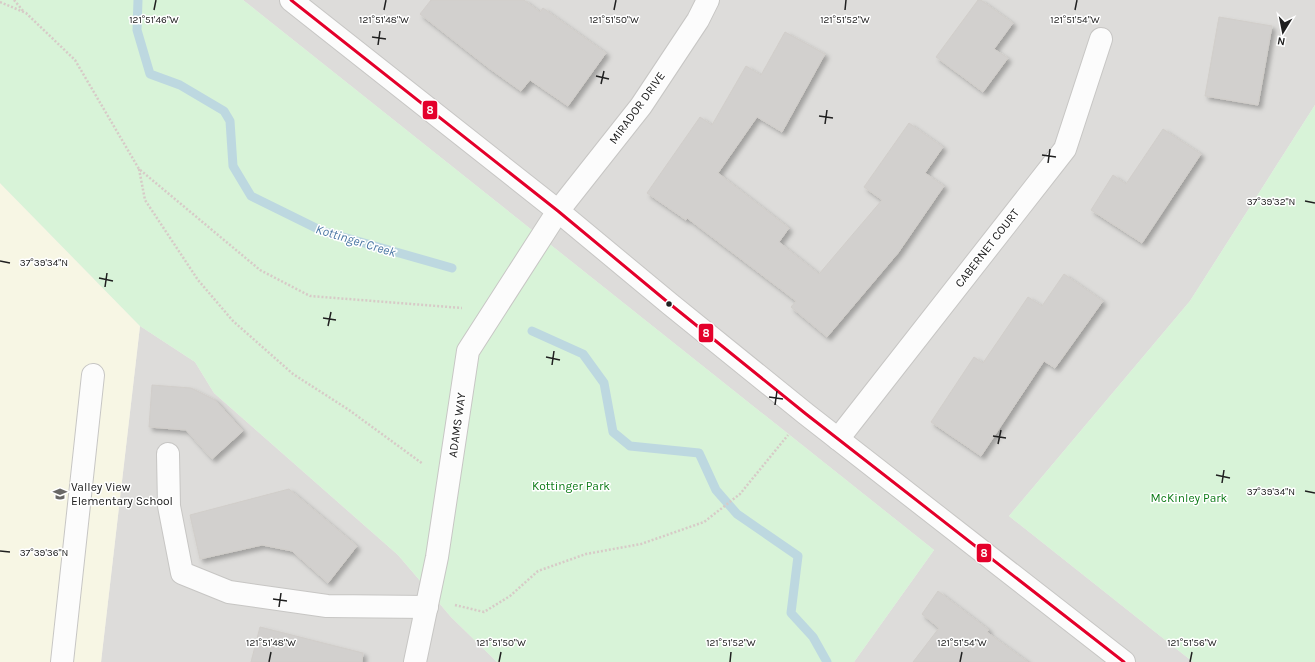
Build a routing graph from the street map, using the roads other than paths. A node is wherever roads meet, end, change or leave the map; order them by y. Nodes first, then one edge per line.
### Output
1 (291, 0) edge
2 (708, 0) edge
3 (1101, 39) dead end
4 (558, 211) junction
5 (93, 375) dead end
6 (838, 439) junction
7 (168, 454) dead end
8 (429, 597) junction
9 (62, 662) edge
10 (415, 662) edge
11 (1124, 662) edge

1 - 4 street
2 - 4 street, MIRADOR DRIVE
3 - 6 street, CABERNET COURT
4 - 6 street
4 - 8 street, ADAMS WAY
5 - 9 street
6 - 11 street
7 - 8 street
8 - 10 street, ADAMS WAY

